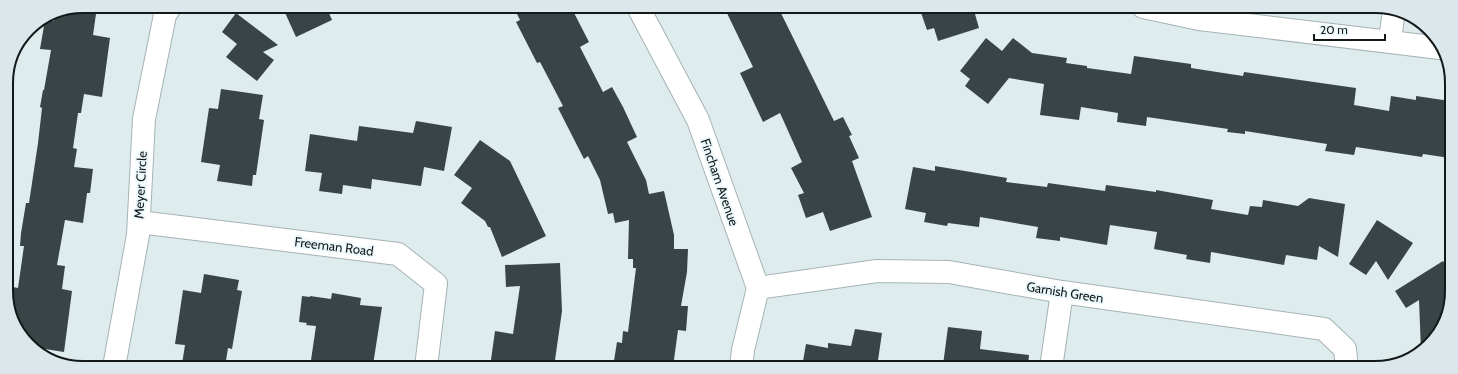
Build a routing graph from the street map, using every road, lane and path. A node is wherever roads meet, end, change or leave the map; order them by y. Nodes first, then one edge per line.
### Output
1 (166, 13) edge
2 (641, 13) edge
3 (1171, 13) edge
4 (1393, 15) edge
5 (1390, 41) junction
6 (1435, 47) edge
7 (139, 222) junction
8 (758, 288) junction
9 (1062, 292) junction
10 (115, 361) edge
11 (427, 361) edge
12 (742, 361) edge
13 (1052, 361) edge
14 (1346, 361) edge

1 - 7 street, Meyer Circle
2 - 8 street, Fincham Avenue
3 - 5 street
4 - 5 street
5 - 6 street
7 - 10 street, Meyer Circle
7 - 11 street, Freeman Road
8 - 9 street, Garnish Green
8 - 12 street
9 - 13 street
9 - 14 street, Garnish Green

